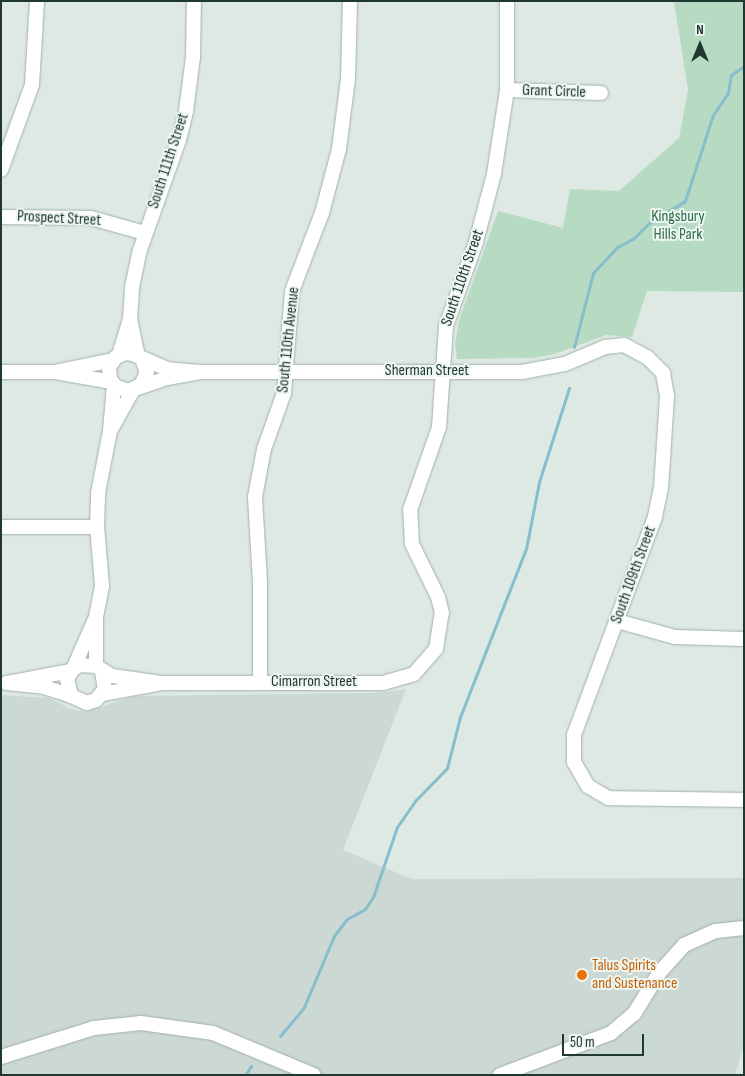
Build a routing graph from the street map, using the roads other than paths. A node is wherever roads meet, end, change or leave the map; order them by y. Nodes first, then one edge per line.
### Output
1 (37, 1) edge
2 (194, 1) edge
3 (350, 1) edge
4 (507, 1) edge
5 (507, 90) junction
6 (601, 93) dead end
7 (1, 170) edge
8 (1, 217) edge
9 (145, 233) junction
10 (130, 319) junction
11 (647, 357) joint
12 (116, 358) junction
13 (140, 358) junction
14 (442, 371) junction
15 (1, 372) edge
16 (54, 372) junction
17 (200, 372) junction
18 (286, 372) junction
19 (113, 384) junction
20 (135, 389) junction
21 (110, 431) junction
22 (1, 527) edge
23 (96, 527) junction
24 (96, 617) junction
25 (617, 621) junction
26 (441, 634) joint
27 (744, 639) edge
28 (99, 669) junction
29 (72, 670) junction
30 (162, 682) junction
31 (260, 682) junction
32 (4, 683) edge
33 (102, 694) junction
34 (71, 696) junction
35 (744, 800) edge
36 (744, 928) edge
37 (1, 1057) edge
38 (314, 1075) edge
39 (500, 1075) edge

1 - 7 street
2 - 9 street, South 111th Street
3 - 18 street, South 110th Avenue
4 - 5 street, South 110th Street
5 - 6 street, Grant Circle
5 - 14 street, South 110th Street
8 - 9 street, Prospect Street
9 - 10 street, South 111th Street
10 - 12 street, South 111th Street
10 - 13 street, South 111th Street
11 - 14 street, Sherman Street
11 - 25 street, South 109th Street
12 - 13 street
12 - 16 street
12 - 19 street
13 - 17 street, Sherman Street
13 - 20 street
14 - 18 street, Sherman Street
14 - 26 street, South 110th Street
15 - 16 street
16 - 19 street
17 - 18 street, Sherman Street
17 - 20 street, Sherman Street
18 - 31 street, South 110th Avenue
19 - 20 street
19 - 21 street
20 - 21 street
21 - 23 street
22 - 23 street
23 - 24 street
24 - 28 street
24 - 29 street
25 - 27 street
25 - 35 street, South 109th Street
26 - 31 street, Cimarron Street
28 - 29 street
28 - 30 street, Cimarron Street
28 - 33 street
29 - 32 street
29 - 34 street
30 - 31 street, Cimarron Street
30 - 33 street, Cimarron Street
32 - 34 street
33 - 34 street
36 - 39 street
37 - 38 street

